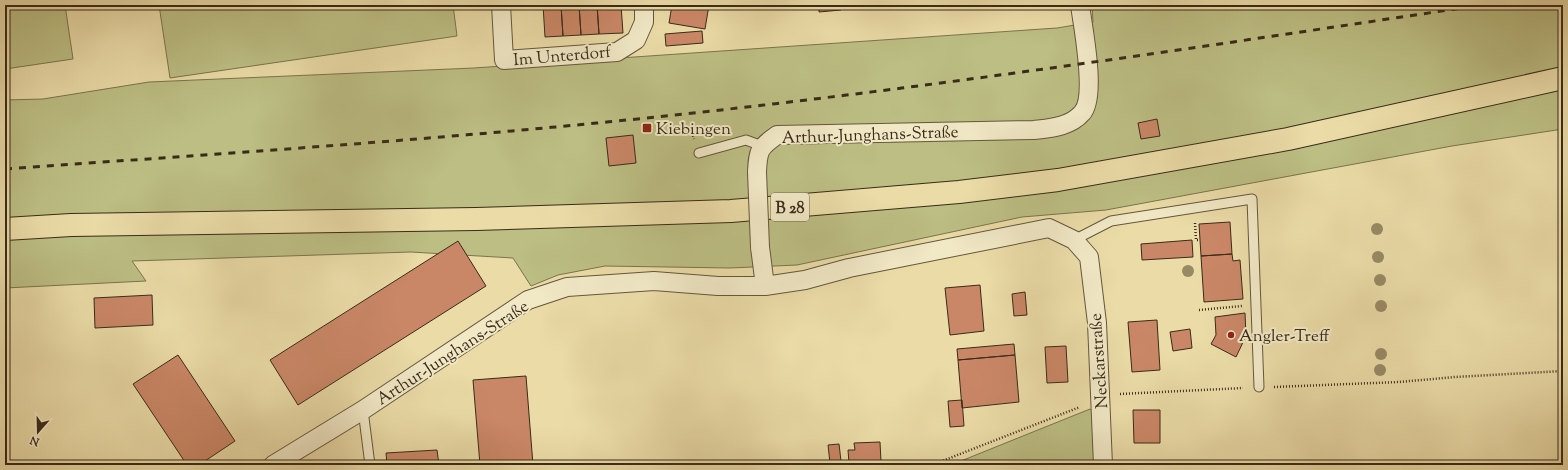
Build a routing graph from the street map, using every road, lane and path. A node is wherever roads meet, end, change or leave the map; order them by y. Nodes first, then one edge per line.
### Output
1 (501, 5) edge
2 (644, 5) edge
3 (1080, 5) edge
4 (1563, 78) edge
5 (762, 146) junction
6 (699, 153) dead end
7 (1195, 208) junction
8 (5, 229) edge
9 (1074, 240) junction
10 (1200, 240) dead end
11 (765, 286) junction
12 (1256, 305) junction
13 (1199, 310) dead end
14 (1563, 372) edge
15 (1259, 387) junction
16 (1101, 396) junction
17 (363, 410) junction
18 (273, 465) edge
19 (370, 465) edge
20 (932, 465) edge
21 (1103, 465) edge

1 - 2 street, Im Unterdorf
3 - 5 street, Arthur-Junghans-Straße
4 - 8 main road, B 28
5 - 6 lane
5 - 11 street, Arthur-Junghans-Straße, bridge
7 - 9 lane
7 - 10 path
7 - 12 lane
9 - 11 street, Arthur-Junghans-Straße
9 - 16 street, Neckarstraße
11 - 17 street, Arthur-Junghans-Straße
12 - 13 path
12 - 15 lane
14 - 15 path
15 - 16 path
16 - 20 path
16 - 21 street, Neckarstraße
17 - 18 street, Arthur-Junghans-Straße
17 - 19 lane

